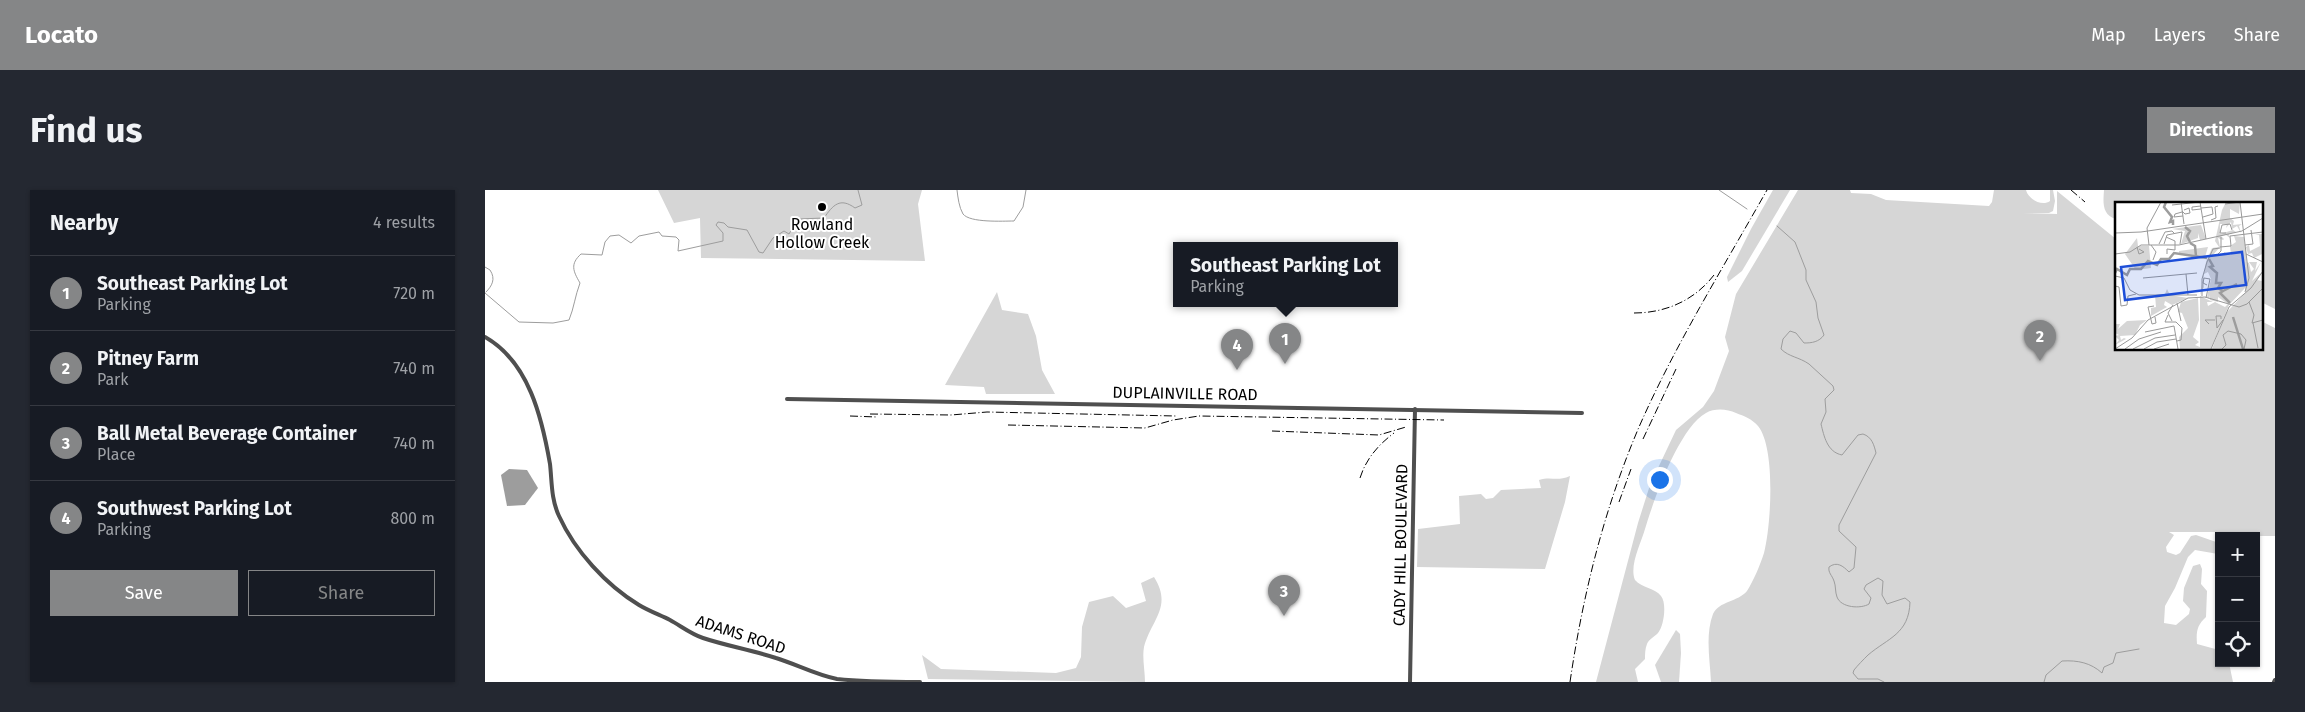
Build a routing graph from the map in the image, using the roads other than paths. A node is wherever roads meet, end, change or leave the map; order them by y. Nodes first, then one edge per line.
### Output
1 (485, 337) edge
2 (787, 399) dead end
3 (1415, 409) junction
4 (1582, 412) dead end
5 (920, 682) edge
6 (1410, 682) edge

1 - 5 street, ADAMS ROAD
2 - 3 street, DUPLAINVILLE ROAD
3 - 4 street, DUPLAINVILLE ROAD
3 - 6 street, CADY HILL BOULEVARD

